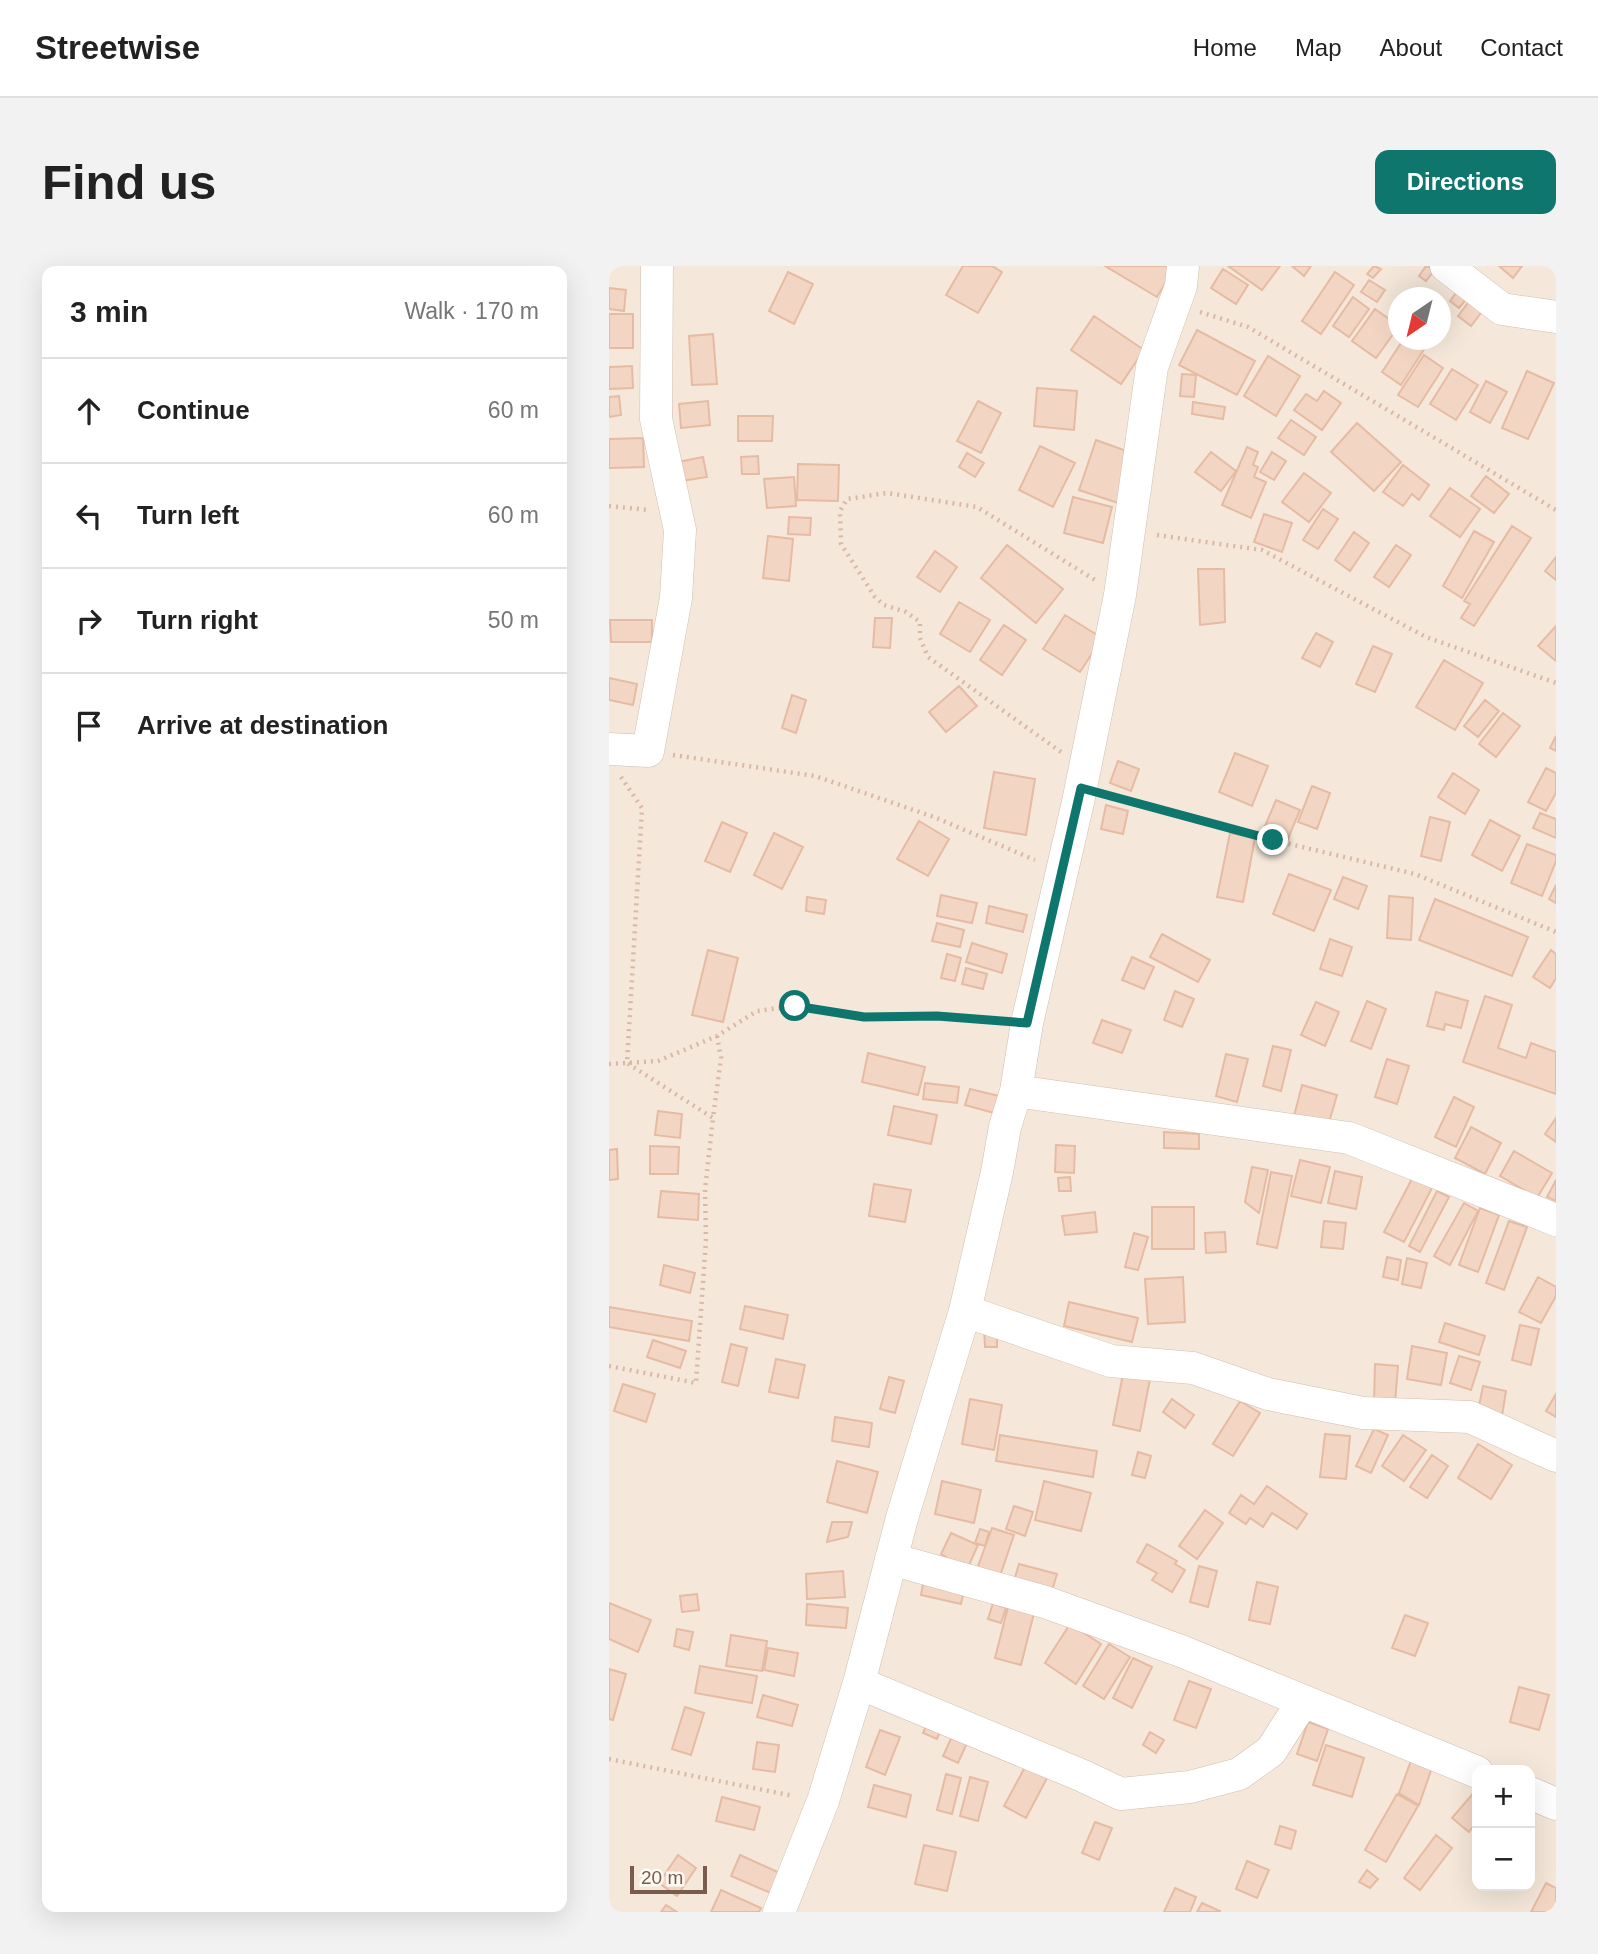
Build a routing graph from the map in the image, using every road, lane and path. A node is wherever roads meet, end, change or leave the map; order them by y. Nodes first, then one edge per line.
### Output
1 (657, 266) edge
2 (1183, 266) edge
3 (1446, 266) edge
4 (1174, 303) junction
5 (1556, 317) edge
6 (609, 506) edge
7 (1556, 510) edge
8 (676, 513) junction
9 (1131, 531) junction
10 (1120, 594) junction
11 (1556, 683) edge
12 (648, 751) junction
13 (612, 759) edge
14 (1083, 778) junction
15 (1062, 872) junction
16 (1556, 932) edge
17 (1027, 1023) junction
18 (717, 1036) junction
19 (627, 1063) junction
20 (609, 1064) edge
21 (1016, 1091) junction
22 (713, 1118) junction
23 (1556, 1220) edge
24 (965, 1311) junction
25 (609, 1366) edge
26 (1556, 1456) edge
27 (891, 1559) junction
28 (859, 1683) junction
29 (1303, 1701) junction
30 (609, 1759) edge
31 (1472, 1770) edge
32 (1535, 1795) edge
33 (823, 1801) junction
34 (1556, 1804) edge
35 (779, 1912) edge

1 - 8 street
2 - 4 street
3 - 5 street
4 - 7 path
4 - 9 street
6 - 8 path
8 - 12 street
9 - 10 street
9 - 11 path
10 - 14 street
10 - 14 path
12 - 13 street
12 - 15 path
13 - 19 path
14 - 15 street
14 - 16 path
15 - 17 street
17 - 18 path
17 - 21 street
18 - 19 path
18 - 22 path
19 - 20 path
19 - 22 path
21 - 23 street
21 - 24 street
22 - 25 path
24 - 26 street
24 - 27 street
27 - 28 street
27 - 29 street
28 - 29 street
28 - 33 street
29 - 31 street
30 - 33 path
32 - 34 street
33 - 35 street

